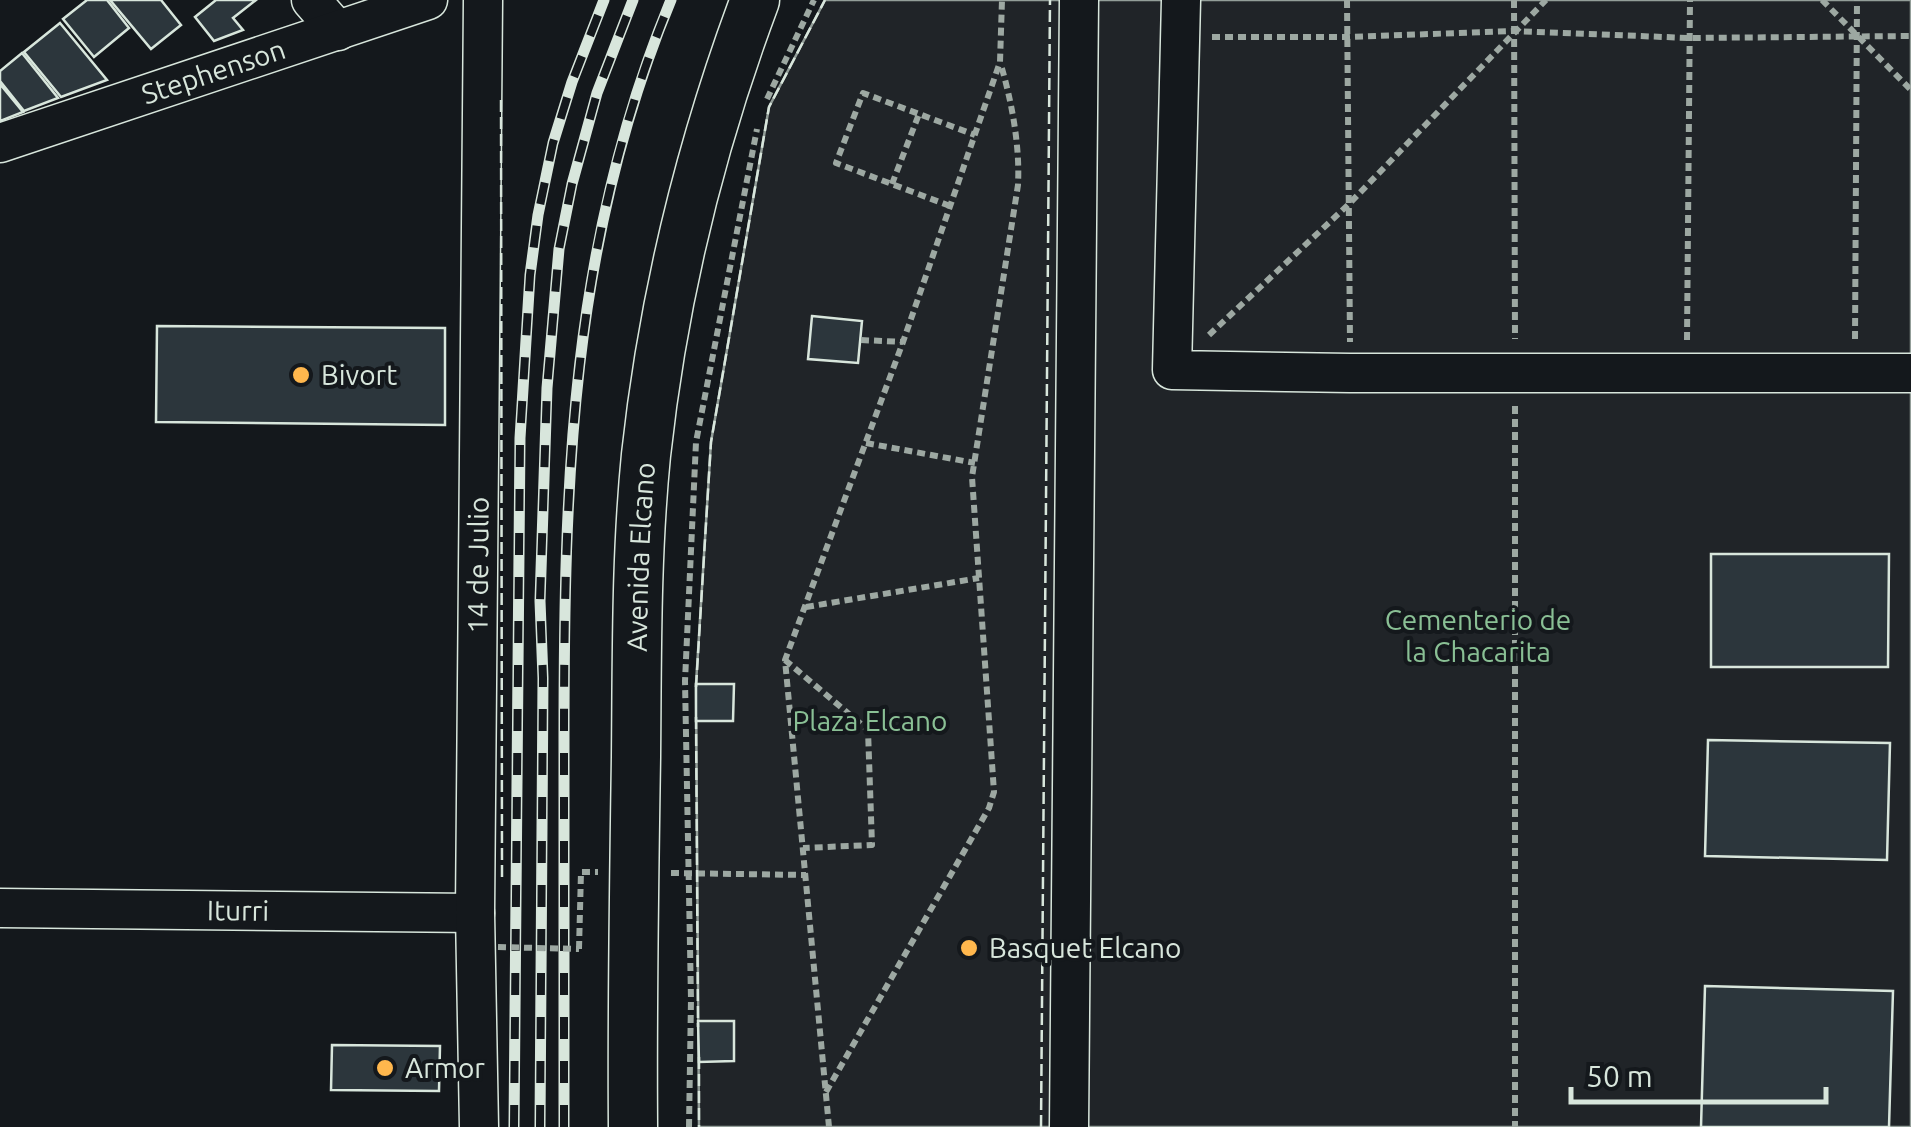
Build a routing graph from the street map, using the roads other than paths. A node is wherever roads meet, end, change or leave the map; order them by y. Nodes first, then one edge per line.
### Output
1 (312, 0) edge
2 (428, 0) edge
3 (484, 0) edge
4 (754, 0) edge
5 (1080, 0) edge
6 (1180, 18) edge
7 (338, 31) junction
8 (0, 143) edge
9 (1911, 372) edge
10 (0, 908) edge
11 (476, 913) junction
12 (479, 1127) edge
13 (634, 1127) edge
14 (1069, 1127) edge

1 - 7 street
2 - 7 street, Stephenson
3 - 11 street, 14 de Julio
4 - 13 main road, Avenida Elcano
5 - 14 street
6 - 9 street
7 - 8 street, Stephenson
10 - 11 street, Iturri
11 - 12 street, 14 de Julio

